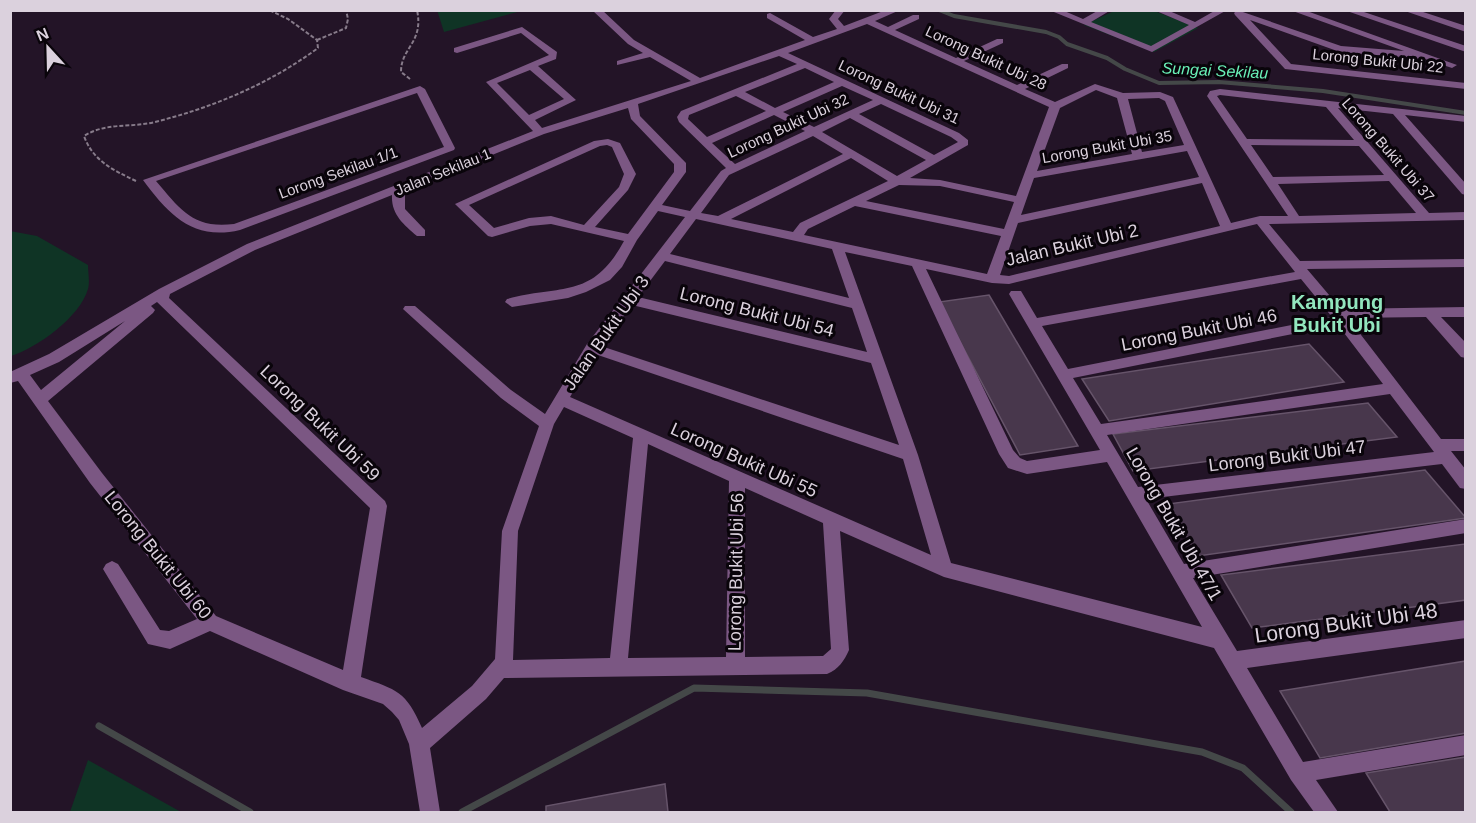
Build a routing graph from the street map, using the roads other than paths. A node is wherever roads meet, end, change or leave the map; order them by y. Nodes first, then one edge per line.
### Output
1 (596, 10) edge
2 (841, 10) edge
3 (896, 10) edge
4 (1053, 10) edge
5 (1158, 10) edge
6 (1223, 10) edge
7 (1294, 10) edge
8 (1348, 10) edge
9 (1406, 10) edge
10 (1104, 11) edge
11 (1235, 12) edge
12 (770, 16) dead end
13 (916, 17) dead end
14 (868, 21) junction
15 (1083, 22) junction
16 (1196, 26) junction
17 (843, 30) junction
18 (888, 30) junction
19 (1466, 31) edge
20 (813, 41) junction
21 (1000, 41) dead end
22 (1463, 48) edge
23 (457, 51) dead end
24 (781, 52) junction
25 (650, 54) junction
26 (1425, 56) junction
27 (957, 60) junction
28 (620, 63) dead end
29 (806, 64) junction
30 (1452, 65) junction
31 (1065, 66) dead end
32 (533, 67) junction
33 (699, 82) junction
34 (842, 82) junction
35 (1448, 83) junction
36 (1466, 86) edge
37 (1018, 88) junction
38 (736, 92) junction
39 (1122, 96) junction
40 (881, 100) junction
41 (633, 104) junction
42 (1329, 104) junction
43 (1055, 106) junction
44 (774, 111) junction
45 (1396, 111) junction
46 (850, 114) junction
47 (1460, 118) edge
48 (527, 120) junction
49 (1466, 129) edge
50 (813, 131) junction
51 (540, 132) junction
52 (705, 142) junction
53 (1243, 142) junction
54 (1362, 143) junction
55 (1191, 147) junction
56 (850, 154) junction
57 (1138, 157) junction
58 (934, 160) junction
59 (732, 168) junction
60 (1028, 176) junction
61 (1392, 178) junction
62 (1206, 179) junction
63 (897, 181) junction
64 (1270, 181) junction
65 (399, 190) junction
66 (1466, 192) edge
67 (1020, 200) junction
68 (855, 202) junction
69 (656, 207) junction
70 (691, 215) junction
71 (1425, 216) junction
72 (1466, 216) edge
73 (1295, 218) junction
74 (1260, 220) junction
75 (718, 221) junction
76 (1012, 221) junction
77 (236, 227) junction
78 (1227, 227) junction
79 (587, 229) junction
80 (420, 233) dead end
81 (1008, 234) junction
82 (796, 237) junction
83 (631, 239) junction
84 (258, 244) junction
85 (837, 246) junction
86 (660, 256) junction
87 (917, 263) junction
88 (1466, 263) edge
89 (1302, 270) junction
90 (992, 279) junction
91 (1016, 294) dead end
92 (163, 295) junction
93 (628, 300) junction
94 (512, 302) dead end
95 (858, 305) junction
96 (410, 309) dead end
97 (1428, 312) junction
98 (1466, 312) edge
99 (1340, 317) junction
100 (1034, 323) junction
101 (592, 348) junction
102 (1466, 353) edge
103 (878, 360) junction
104 (1064, 375) junction
105 (16, 376) edge
106 (1395, 388) junction
107 (561, 399) junction
108 (39, 400) junction
109 (547, 424) junction
110 (1097, 431) junction
111 (641, 435) junction
112 (1466, 445) edge
113 (1441, 451) junction
114 (910, 456) junction
115 (1111, 456) junction
116 (737, 478) junction
117 (1466, 483) edge
118 (1134, 494) junction
119 (831, 520) junction
120 (1466, 526) edge
121 (944, 568) junction
122 (112, 569) dead end
123 (1180, 572) junction
124 (210, 622) junction
125 (1466, 629) edge
126 (1221, 641) junction
127 (1232, 661) junction
128 (735, 666) junction
129 (618, 668) junction
130 (501, 669) junction
131 (350, 683) junction
132 (419, 744) junction
133 (1466, 745) edge
134 (1298, 774) junction
135 (429, 805) edge
136 (1327, 813) edge

1 - 25 street
2 - 17 street
3 - 14 street, Jalan Sekilau 1
4 - 15 street
5 - 16 street
6 - 16 street
7 - 26 street
8 - 22 street
9 - 19 street
10 - 15 street
11 - 26 street
11 - 35 street, Lorong Bukit Ubi 22
12 - 20 street
13 - 18 street
14 - 17 street, Jalan Sekilau 1
14 - 18 street, Lorong Bukit Ubi 28
15 - 16 street
17 - 20 street, Jalan Sekilau 1
18 - 27 street, Lorong Bukit Ubi 28
19 - 22 street
20 - 24 street, Jalan Sekilau 1
21 - 27 street
22 - 30 street
23 - 32 street
24 - 29 street, Lorong Bukit Ubi 31
24 - 33 street, Jalan Sekilau 1
25 - 28 street
25 - 33 street
26 - 30 street
27 - 37 street, Lorong Bukit Ubi 28
29 - 34 street, Lorong Bukit Ubi 31
29 - 38 street
30 - 35 street
31 - 37 street
32 - 48 street
32 - 48 street
33 - 41 street, Jalan Sekilau 1
34 - 40 street, Lorong Bukit Ubi 31
34 - 44 street
35 - 36 street, Lorong Bukit Ubi 22
37 - 43 street, Lorong Bukit Ubi 28
38 - 44 street
38 - 52 street
39 - 43 street
39 - 55 street
39 - 57 street
40 - 46 street, Lorong Bukit Ubi 32
40 - 58 street, Lorong Bukit Ubi 31
41 - 51 street, Jalan Sekilau 1
41 - 69 street
42 - 45 street
42 - 53 street
42 - 54 street, Lorong Bukit Ubi 37
43 - 60 street, Lorong Bukit Ubi 28
44 - 50 street
44 - 52 street
45 - 47 street
45 - 66 street
46 - 50 street, Lorong Bukit Ubi 32
46 - 58 street
47 - 49 street
48 - 51 street
50 - 56 street
50 - 59 street, Lorong Bukit Ubi 32
51 - 65 street, Jalan Sekilau 1
52 - 59 street
53 - 54 street
53 - 64 street
54 - 61 street, Lorong Bukit Ubi 37
55 - 57 street, Lorong Bukit Ubi 35
55 - 62 street
56 - 63 street
56 - 75 street
57 - 60 street, Lorong Bukit Ubi 35
58 - 63 street, Lorong Bukit Ubi 31
59 - 70 street, Lorong Bukit Ubi 32
60 - 67 street, Lorong Bukit Ubi 28
61 - 64 street
61 - 71 street, Lorong Bukit Ubi 37
62 - 76 street
62 - 78 street
63 - 67 street
63 - 68 street, Lorong Bukit Ubi 31
64 - 73 street
65 - 80 street
65 - 84 street, Jalan Sekilau 1
67 - 76 street, Lorong Bukit Ubi 28
68 - 81 street
68 - 82 street, Lorong Bukit Ubi 31
69 - 70 street, Jalan Bukit Ubi 2
69 - 83 street
70 - 75 street, Jalan Bukit Ubi 2
70 - 86 street, Jalan Bukit Ubi 3
71 - 72 street, Jalan Bukit Ubi 2
71 - 73 street, Jalan Bukit Ubi 2
73 - 74 street, Jalan Bukit Ubi 2
74 - 78 street, Jalan Bukit Ubi 2
74 - 89 street
75 - 82 street, Jalan Bukit Ubi 2
76 - 81 street, Lorong Bukit Ubi 28
77 - 77 street, Lorong Sekilau 1/1
77 - 84 street
78 - 90 street, Jalan Bukit Ubi 2
79 - 79 street
79 - 83 street
81 - 90 street, Lorong Bukit Ubi 28
82 - 85 street, Jalan Bukit Ubi 2
83 - 94 street
84 - 92 street, Jalan Sekilau 1
85 - 87 street, Jalan Bukit Ubi 2
85 - 95 street
86 - 93 street, Jalan Bukit Ubi 3
86 - 95 street
87 - 90 street, Jalan Bukit Ubi 2
87 - 115 street
88 - 89 street
89 - 99 street
89 - 100 street
91 - 100 street, Lorong Bukit Ubi 47/1
92 - 105 street, Jalan Sekilau 1
92 - 108 street
92 - 131 street, Lorong Bukit Ubi 59
93 - 101 street, Jalan Bukit Ubi 3
93 - 103 street, Lorong Bukit Ubi 54
95 - 103 street
96 - 109 street
97 - 98 street, Lorong Bukit Ubi 46
97 - 99 street, Lorong Bukit Ubi 46
97 - 102 street
99 - 104 street, Lorong Bukit Ubi 46
99 - 106 street
100 - 104 street, Lorong Bukit Ubi 47/1
101 - 107 street, Jalan Bukit Ubi 3
101 - 114 street
103 - 114 street
104 - 110 street, Lorong Bukit Ubi 47/1
105 - 108 street, Lorong Bukit Ubi 60
106 - 110 street
106 - 113 street
107 - 109 street, Jalan Bukit Ubi 3
107 - 111 street, Lorong Bukit Ubi 55
108 - 124 street, Lorong Bukit Ubi 60
109 - 130 street, Jalan Bukit Ubi 3
110 - 115 street, Lorong Bukit Ubi 47/1
111 - 116 street, Lorong Bukit Ubi 55
111 - 129 street
112 - 113 street, Lorong Bukit Ubi 47
113 - 117 street
113 - 118 street, Lorong Bukit Ubi 47
114 - 121 street
115 - 118 street, Lorong Bukit Ubi 47/1
116 - 119 street, Lorong Bukit Ubi 55
116 - 128 street, Lorong Bukit Ubi 56
118 - 123 street, Lorong Bukit Ubi 47/1
119 - 121 street, Lorong Bukit Ubi 55
119 - 128 street
120 - 123 street
121 - 126 street, Lorong Bukit Ubi 55
122 - 124 street
123 - 126 street, Lorong Bukit Ubi 47/1
124 - 131 street, Lorong Bukit Ubi 60
125 - 127 street, Lorong Bukit Ubi 48
126 - 127 street, Lorong Bukit Ubi 47/1
127 - 134 street, Lorong Bukit Ubi 47/1
128 - 129 street
129 - 130 street
130 - 132 street
131 - 132 street, Lorong Bukit Ubi 60
132 - 135 street
133 - 134 street
134 - 136 street, Lorong Bukit Ubi 47/1

